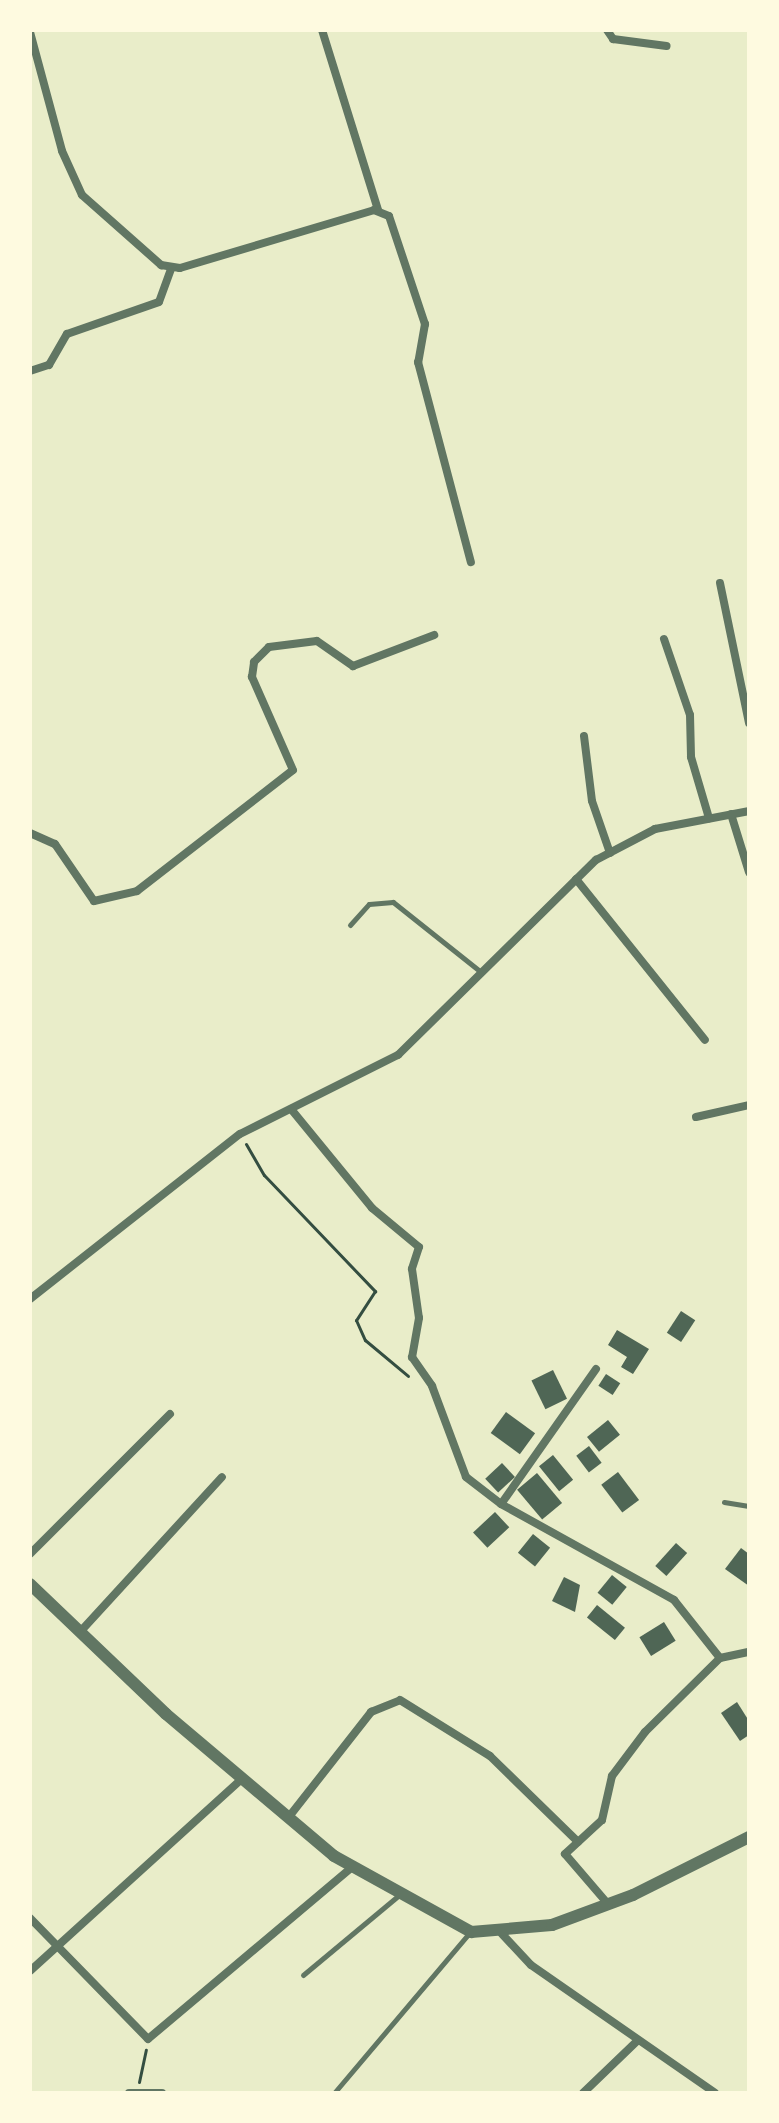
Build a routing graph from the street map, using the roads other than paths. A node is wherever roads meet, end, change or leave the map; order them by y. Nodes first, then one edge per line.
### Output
1 (322, 30) edge
2 (607, 30) edge
3 (30, 32) edge
4 (667, 46) dead end
5 (378, 210) junction
6 (171, 269) junction
7 (30, 371) edge
8 (471, 562) dead end
9 (720, 583) dead end
10 (434, 635) dead end
11 (664, 639) dead end
12 (749, 723) edge
13 (584, 736) dead end
14 (749, 811) edge
15 (731, 814) junction
16 (709, 818) junction
17 (30, 833) edge
18 (610, 853) junction
19 (749, 872) edge
20 (576, 879) junction
21 (350, 925) dead end
22 (481, 972) junction
23 (705, 1040) dead end
24 (749, 1105) edge
25 (291, 1109) junction
26 (696, 1117) dead end
27 (30, 1299) edge
28 (596, 1369) dead end
29 (170, 1414) dead end
30 (222, 1477) dead end
31 (724, 1502) dead end
32 (501, 1504) junction
33 (749, 1506) edge
34 (30, 1554) edge
35 (30, 1584) edge
36 (80, 1632) junction
37 (749, 1652) edge
38 (720, 1658) junction
39 (242, 1779) junction
40 (288, 1818) junction
41 (749, 1837) edge
42 (578, 1842) junction
43 (352, 1867) junction
44 (399, 1895) junction
45 (608, 1904) junction
46 (30, 1918) edge
47 (471, 1932) junction
48 (502, 1934) junction
49 (55, 1950) junction
50 (30, 1971) edge
51 (303, 1975) dead end
52 (638, 2040) junction
53 (133, 2092) edge
54 (162, 2093) edge
55 (334, 2093) edge
56 (583, 2093) edge
57 (715, 2093) edge

1 - 5 street
2 - 4 street
3 - 6 street
5 - 6 street
5 - 8 street
6 - 7 street
9 - 12 street
10 - 17 street
11 - 16 street
13 - 18 street
14 - 15 street
15 - 16 street
15 - 19 street
16 - 18 street
18 - 20 street
20 - 22 street
20 - 23 street
21 - 22 lane
22 - 25 street
24 - 26 street
25 - 27 street
25 - 32 street
28 - 32 street
29 - 34 street
30 - 36 street
31 - 33 lane
32 - 38 street
35 - 36 street
36 - 39 street
37 - 38 street
38 - 42 street
39 - 40 street
39 - 49 street
40 - 42 street
40 - 43 street
41 - 45 street
42 - 45 street
43 - 44 street
43 - 49 street
44 - 47 street
44 - 51 lane
45 - 48 street
46 - 49 street
47 - 48 street
47 - 55 lane
48 - 52 street
49 - 50 street
52 - 56 street
52 - 57 street
53 - 54 street

